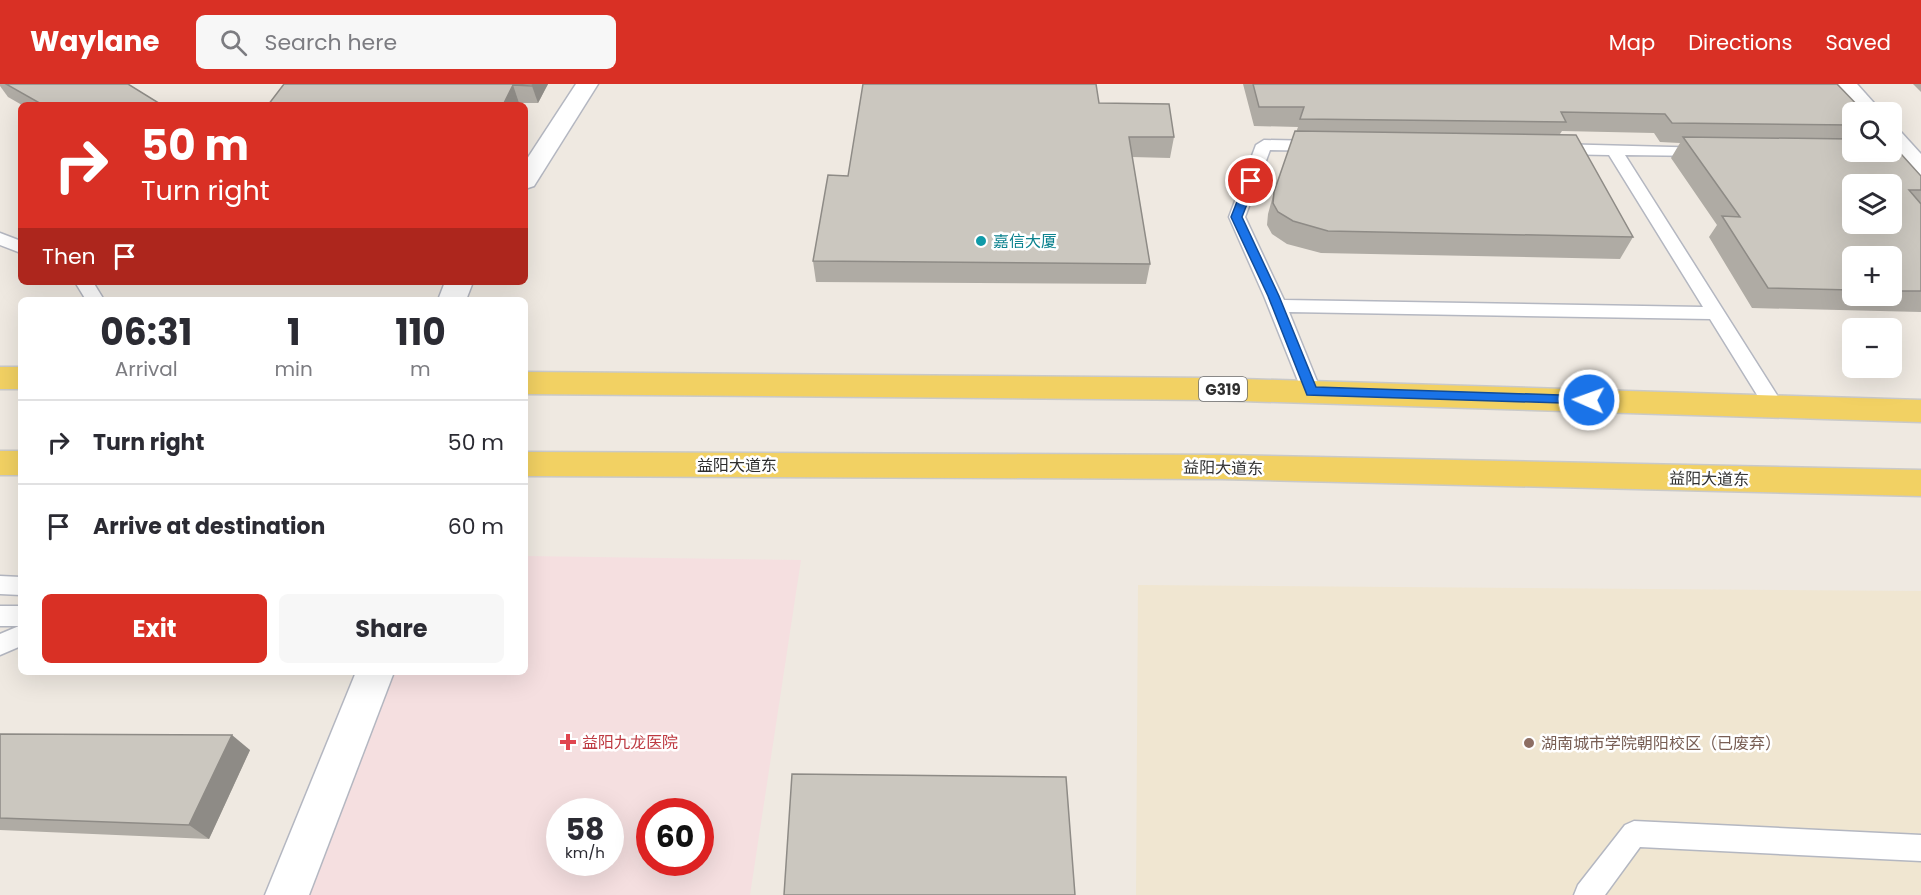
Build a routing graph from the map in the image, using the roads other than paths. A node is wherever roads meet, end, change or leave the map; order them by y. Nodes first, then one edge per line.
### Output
1 (587, 84) edge
2 (1844, 84) edge
3 (1861, 102) edge
4 (1334, 146) edge
5 (1902, 148) edge
6 (1544, 149) edge
7 (1614, 150) junction
8 (1722, 151) edge
9 (1921, 169) edge
10 (528, 176) edge
11 (0, 238) edge
12 (18, 247) edge
13 (1277, 306) junction
14 (1716, 313) junction
15 (0, 378) edge
16 (18, 378) edge
17 (528, 383) edge
18 (1311, 392) junction
19 (1774, 406) junction
20 (1921, 411) edge
21 (0, 463) edge
22 (18, 463) edge
23 (528, 464) edge
24 (1921, 483) edge
25 (0, 585) edge
26 (18, 586) edge
27 (0, 616) edge
28 (18, 616) edge
29 (18, 636) edge
30 (0, 645) edge
31 (374, 675) edge
32 (1921, 848) edge
33 (287, 895) edge
34 (1588, 895) edge

1 - 10 street
2 - 3 street
4 - 13 lane
5 - 9 street
6 - 7 lane
7 - 8 lane
7 - 14 lane
11 - 12 lane
13 - 14 lane
13 - 18 lane
14 - 19 lane
15 - 16 main road
17 - 18 main road, G319
18 - 19 main road, G319
19 - 20 main road, G319
21 - 22 main road
23 - 24 main road, 益阳大道东
25 - 26 lane
27 - 28 lane
29 - 30 lane
31 - 33 street
32 - 34 lane

